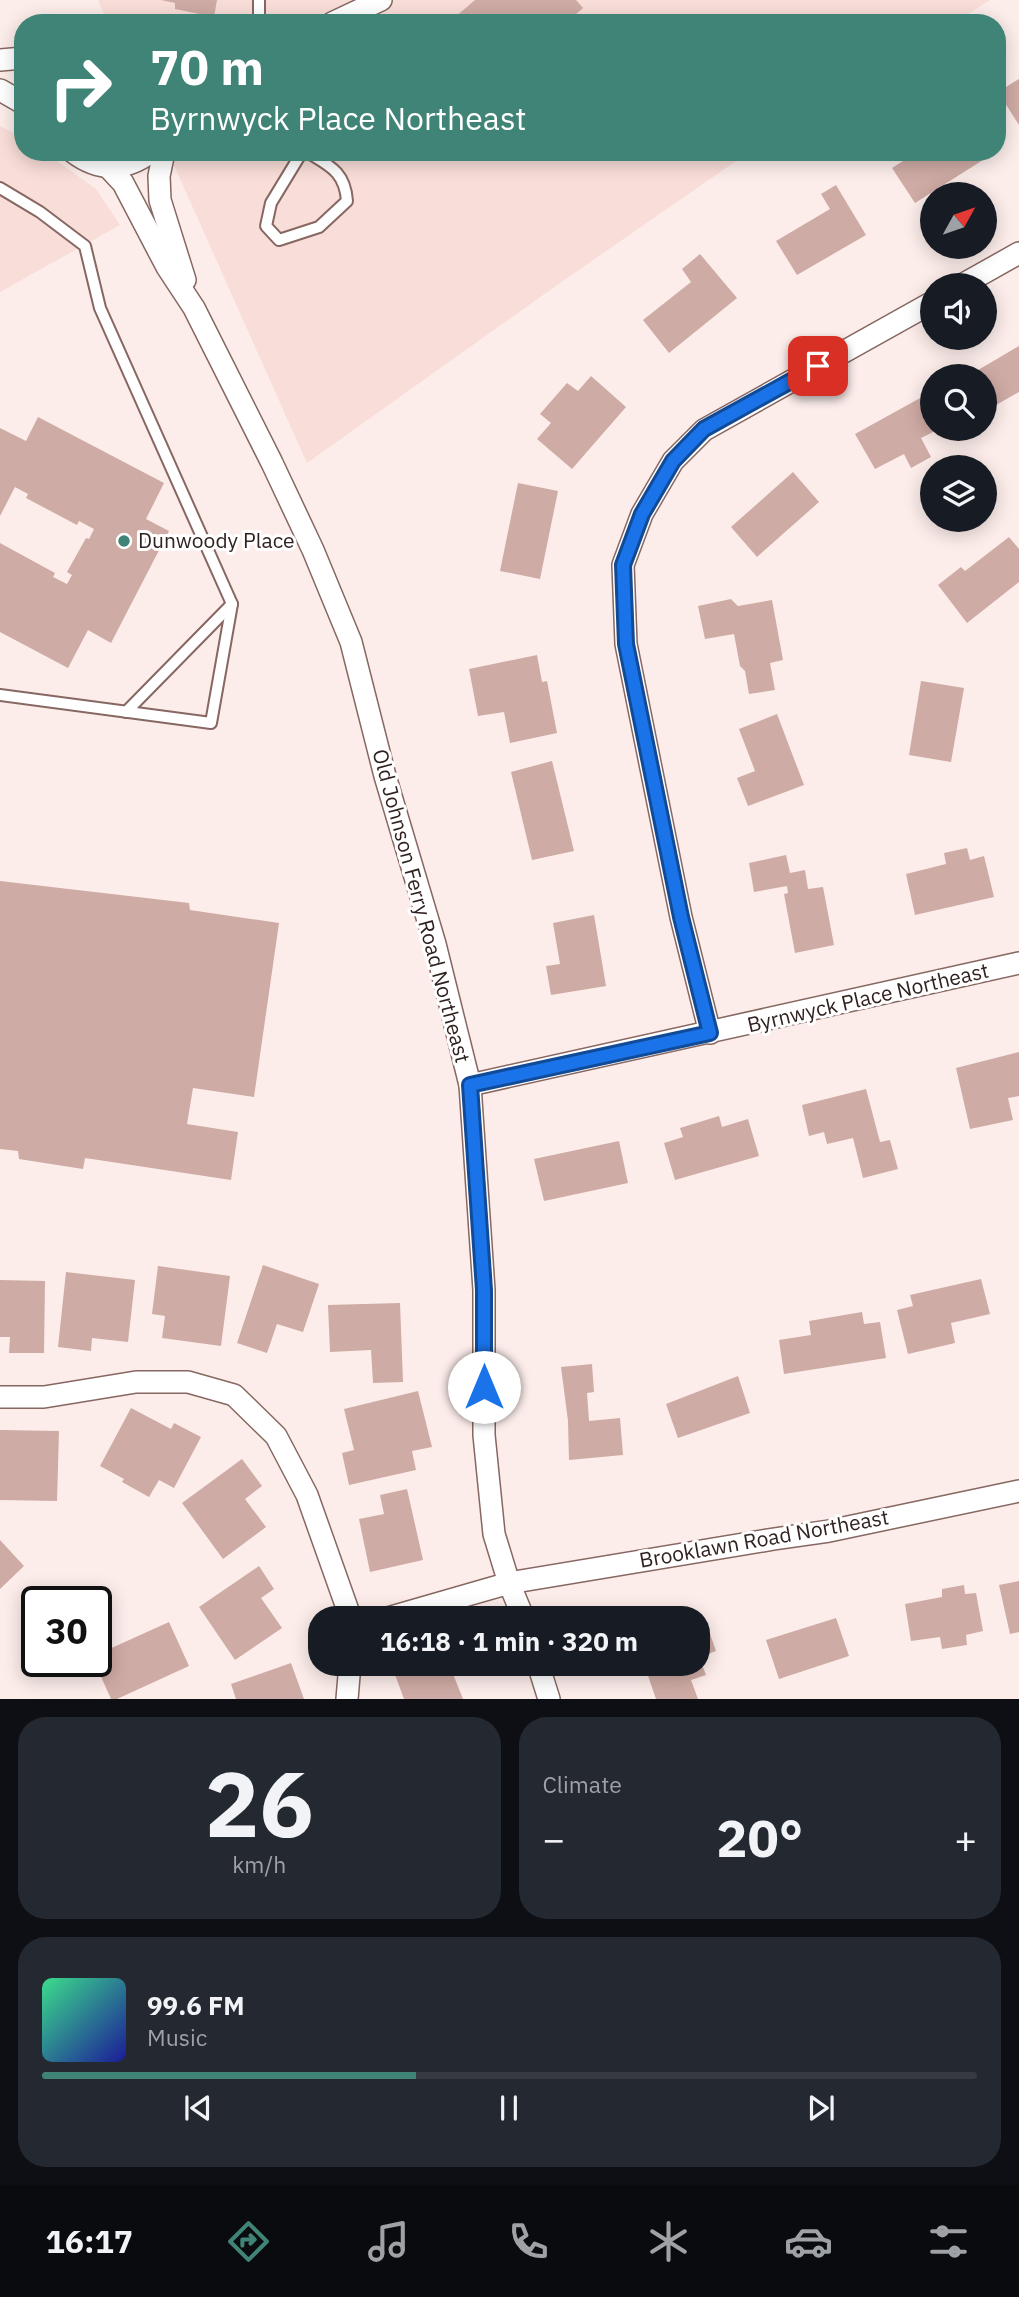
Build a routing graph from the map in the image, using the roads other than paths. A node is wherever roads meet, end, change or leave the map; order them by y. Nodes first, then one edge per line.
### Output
1 (381, 0) edge
2 (351, 14) edge
3 (87, 161) edge
4 (135, 161) edge
5 (162, 161) edge
6 (299, 161) edge
7 (321, 161) edge
8 (109, 168) junction
9 (0, 188) edge
10 (1019, 253) edge
11 (983, 273) edge
12 (194, 309) junction
13 (920, 309) edge
14 (232, 604) junction
15 (0, 695) edge
16 (126, 712) junction
17 (1019, 964) edge
18 (710, 1033) junction
19 (470, 1085) junction
20 (0, 1397) edge
21 (1019, 1491) edge
22 (509, 1583) junction
23 (346, 1606) edge
24 (429, 1606) edge
25 (519, 1606) edge
26 (349, 1676) edge
27 (542, 1676) edge
28 (347, 1699) edge
29 (549, 1699) edge

1 - 2 street
3 - 8 street
4 - 8 street
5 - 12 street, Old Johnson Ferry Road Northeast
6 - 7 lane
8 - 12 street, Old Johnson Ferry Road Northeast
9 - 14 lane
10 - 11 street
12 - 19 street, Old Johnson Ferry Road Northeast
13 - 18 street
14 - 16 lane
14 - 16 lane
15 - 16 lane
17 - 18 street, Byrnwyck Place Northeast
18 - 19 street, Byrnwyck Place Northeast
19 - 22 street, Old Johnson Ferry Road Northeast
20 - 23 street
21 - 22 street, Brooklawn Road Northeast
22 - 24 street, Brooklawn Road Northeast
22 - 25 street, Old Johnson Ferry Road Northeast
26 - 28 street
27 - 29 street

